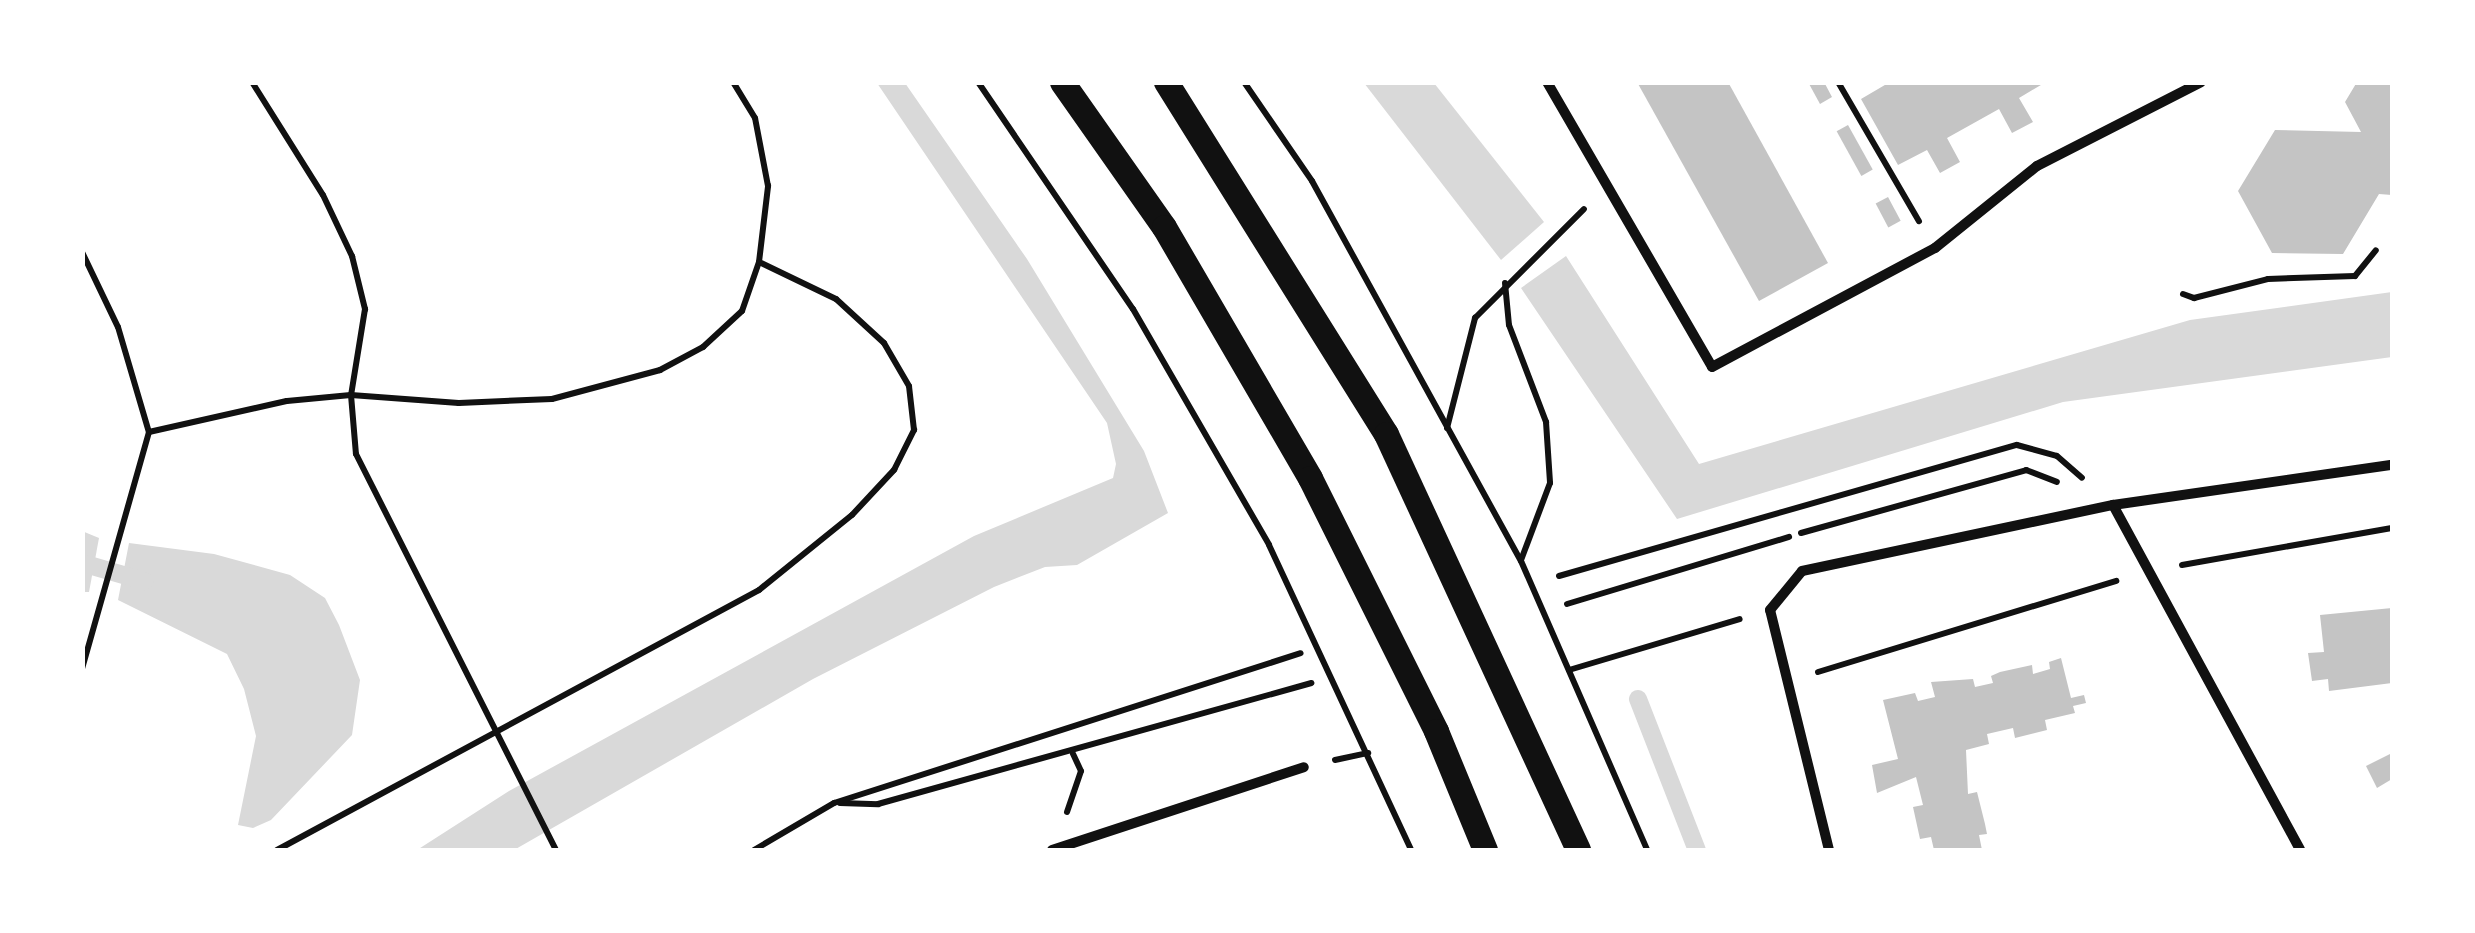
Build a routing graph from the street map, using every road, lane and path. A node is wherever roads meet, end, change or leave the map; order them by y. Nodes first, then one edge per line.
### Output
1 (252, 82) edge
2 (733, 82) edge
3 (978, 82) edge
4 (1062, 82) edge
5 (1166, 82) edge
6 (1244, 82) edge
7 (1547, 82) edge
8 (1838, 82) edge
9 (2202, 82) edge
10 (1609, 191) junction
11 (1935, 248) junction
12 (2376, 250) dead end
13 (82, 252) edge
14 (759, 262) junction
15 (1505, 283) junction
16 (2183, 294) dead end
17 (351, 395) junction
18 (1447, 428) junction
19 (149, 432) junction
20 (2392, 464) edge
21 (2114, 505) junction
22 (2392, 528) edge
23 (1521, 561) junction
24 (2150, 571) junction
25 (1559, 576) dead end
26 (1770, 610) junction
27 (1300, 653) dead end
28 (82, 669) edge
29 (1568, 670) junction
30 (1787, 682) junction
31 (1310, 683) dead end
32 (495, 734) junction
33 (1073, 753) junction
34 (1304, 767) dead end
35 (834, 803) junction
36 (1075, 842) junction
37 (553, 848) edge
38 (277, 850) edge
39 (754, 850) edge
40 (1052, 850) edge
41 (1412, 850) edge
42 (1485, 850) edge
43 (1578, 850) edge
44 (1648, 850) edge
45 (1830, 850) edge
46 (2300, 850) edge

1 - 17 path
2 - 14 path
3 - 41 path
4 - 42 main road
5 - 43 main road
6 - 18 path
7 - 10 street
8 - 11 path
9 - 11 street
10 - 11 street
10 - 15 path
12 - 16 path
13 - 19 path
14 - 17 path
14 - 32 path
15 - 18 path
15 - 23 path
17 - 19 path
17 - 32 path
18 - 23 path
19 - 28 path
20 - 21 street
21 - 24 street
21 - 25 path
21 - 26 street
22 - 24 path
23 - 29 path
24 - 30 path
24 - 46 street
26 - 29 path
26 - 30 street
27 - 35 path
29 - 44 path
30 - 45 street
31 - 33 path
32 - 37 path
32 - 38 path
33 - 35 path
33 - 36 path
34 - 36 street
35 - 39 path
36 - 40 street

